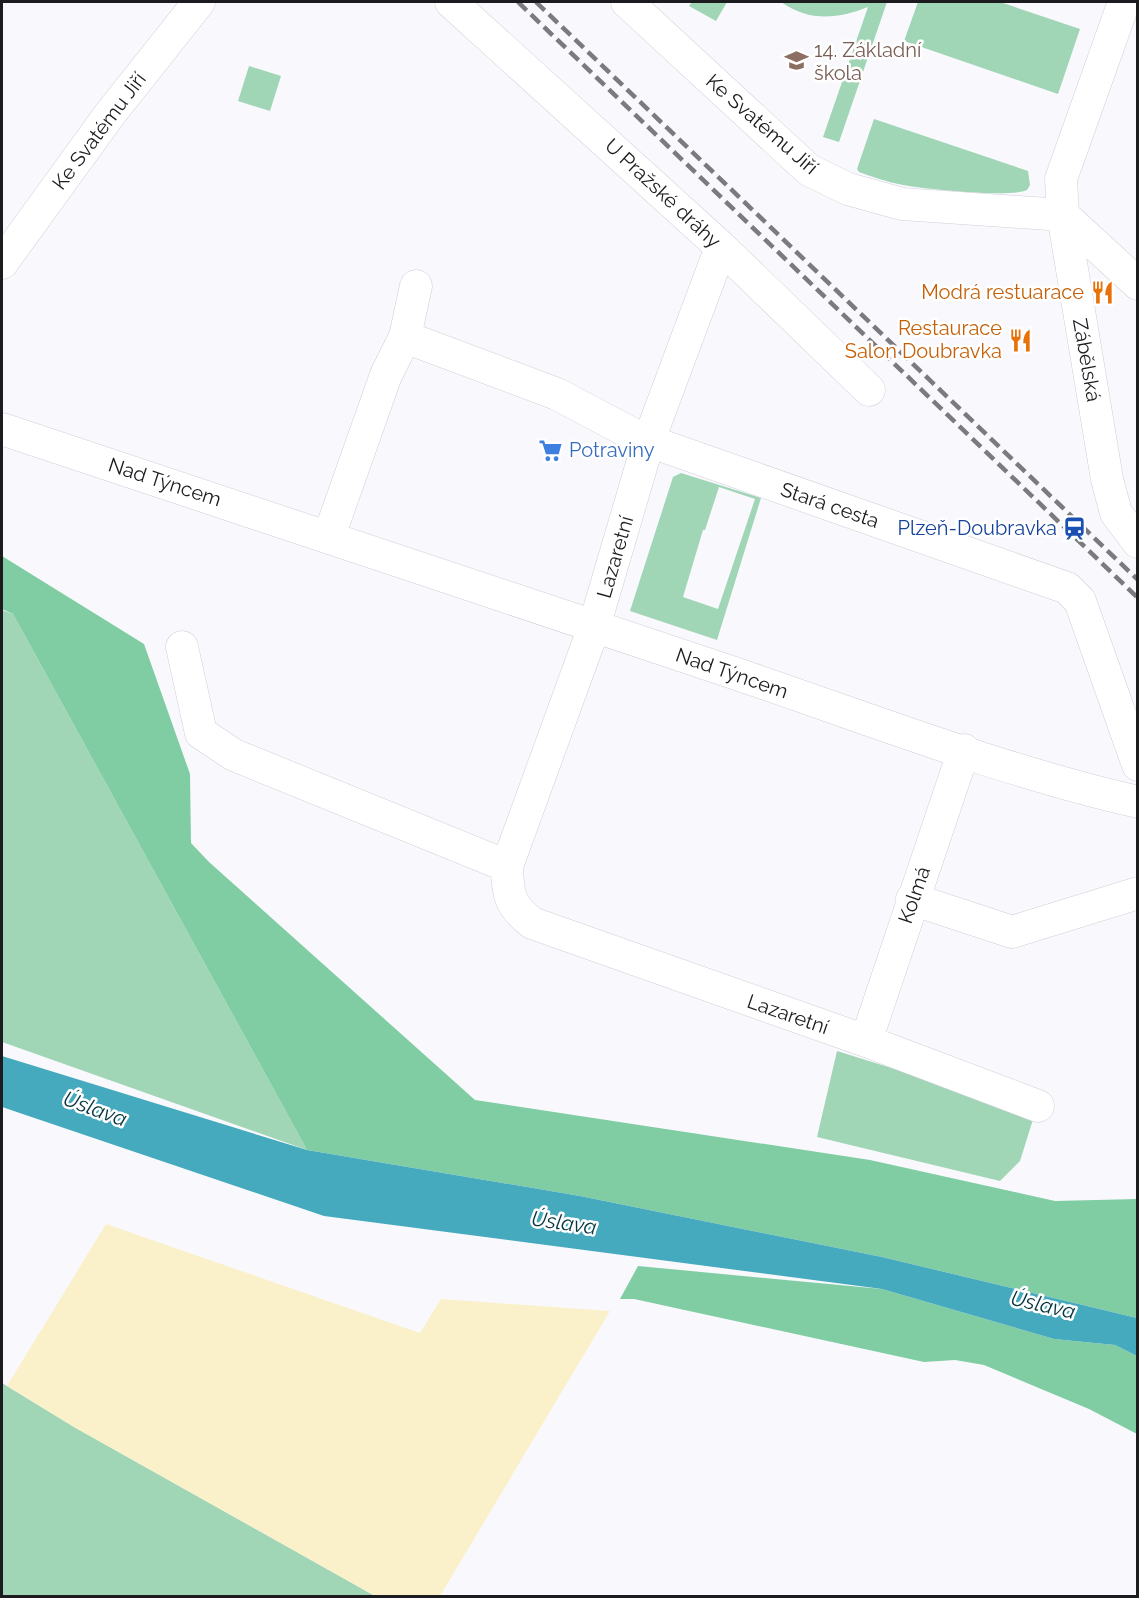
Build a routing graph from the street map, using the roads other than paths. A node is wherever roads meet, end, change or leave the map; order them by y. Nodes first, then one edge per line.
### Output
1 (199, 2) edge
2 (451, 2) edge
3 (627, 2) edge
4 (1124, 2) edge
5 (1063, 215) junction
6 (721, 247) junction
7 (2, 263) edge
8 (1137, 284) edge
9 (416, 286) dead end
10 (405, 337) junction
11 (869, 390) dead end
12 (2, 429) edge
13 (650, 440) junction
14 (329, 536) junction
15 (1137, 542) edge
16 (594, 627) junction
17 (182, 647) dead end
18 (964, 750) junction
19 (1137, 765) edge
20 (1137, 802) edge
21 (507, 866) junction
22 (1137, 893) edge
23 (912, 899) junction
24 (866, 1041) junction
25 (1038, 1106) dead end

1 - 7 street, Ke Svatému Jiří
2 - 6 street, U Pražské dráhy
3 - 5 street, Ke Svatému Jiří
4 - 5 street, Zábělská
5 - 8 street
5 - 15 street, Zábělská
6 - 11 street, U Pražské dráhy
6 - 13 street, Lazaretní
9 - 10 street
10 - 13 street, Stará cesta
10 - 14 street
12 - 14 street, Nad Týncem
13 - 16 street, Lazaretní
13 - 19 street, Stará cesta
14 - 16 street, Nad Týncem
16 - 18 street, Nad Týncem
16 - 21 street, Lazaretní
17 - 21 street
18 - 20 street, Nad Týncem
18 - 23 street, Kolmá
21 - 24 street, Lazaretní
22 - 23 street
23 - 24 street, Kolmá
24 - 25 street, Lazaretní

